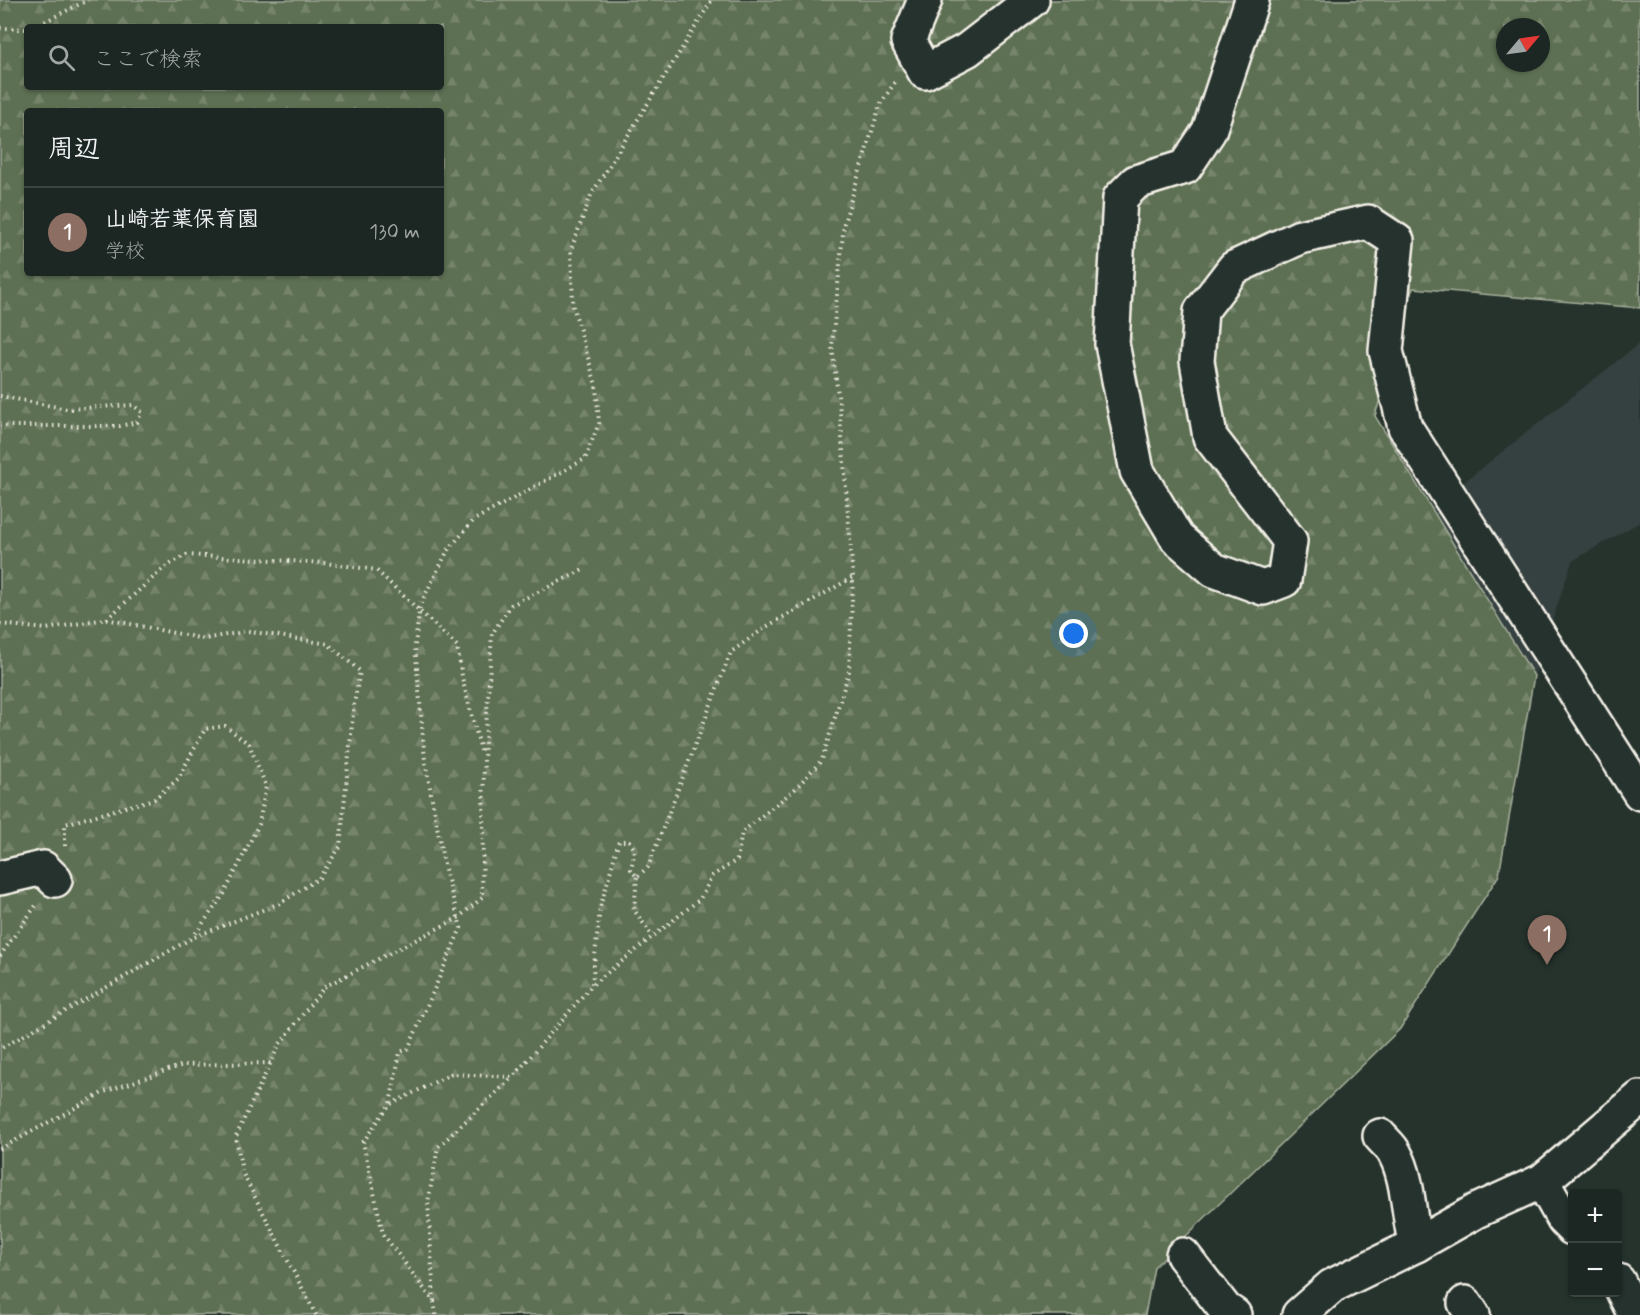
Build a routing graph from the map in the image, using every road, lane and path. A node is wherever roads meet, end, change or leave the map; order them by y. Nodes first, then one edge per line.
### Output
1 (88, 0) edge
2 (712, 0) edge
3 (925, 0) edge
4 (1032, 0) edge
5 (1252, 0) edge
6 (40, 24) edge
7 (0, 28) edge
8 (24, 29) edge
9 (915, 53) junction
10 (0, 396) edge
11 (0, 426) edge
12 (585, 569) dead end
13 (853, 577) junction
14 (420, 611) junction
15 (106, 619) junction
16 (0, 624) edge
17 (484, 759) junction
18 (1640, 793) edge
19 (65, 825) dead end
20 (637, 877) junction
21 (0, 878) edge
22 (55, 880) dead end
23 (458, 918) junction
24 (652, 937) junction
25 (192, 938) junction
26 (592, 985) junction
27 (0, 1049) edge
28 (271, 1063) junction
29 (513, 1077) junction
30 (1640, 1098) edge
31 (390, 1104) junction
32 (1380, 1136) dead end
33 (0, 1149) edge
34 (1542, 1181) junction
35 (1568, 1224) edge
36 (1416, 1245) junction
37 (1183, 1255) dead end
38 (1622, 1290) edge
39 (434, 1302) junction
40 (316, 1315) edge
41 (436, 1315) edge
42 (1234, 1315) edge
43 (1299, 1315) edge
44 (1635, 1315) edge

1 - 6 path
2 - 14 path
3 - 9 street
4 - 9 street
5 - 18 street
7 - 8 path
9 - 13 path
10 - 11 path
12 - 17 path
13 - 20 path
13 - 24 path
14 - 15 path
14 - 17 path
14 - 23 path
15 - 16 path
15 - 25 path
17 - 23 path
19 - 25 path
20 - 24 path
20 - 26 path
21 - 22 street
23 - 28 path
23 - 31 path
24 - 26 path
25 - 27 path
26 - 29 path
28 - 33 path
28 - 40 path
29 - 31 path
29 - 39 path
30 - 34 street
31 - 39 path
32 - 36 street
34 - 35 street
34 - 36 street
36 - 43 street
37 - 42 street
38 - 44 street
39 - 41 path

